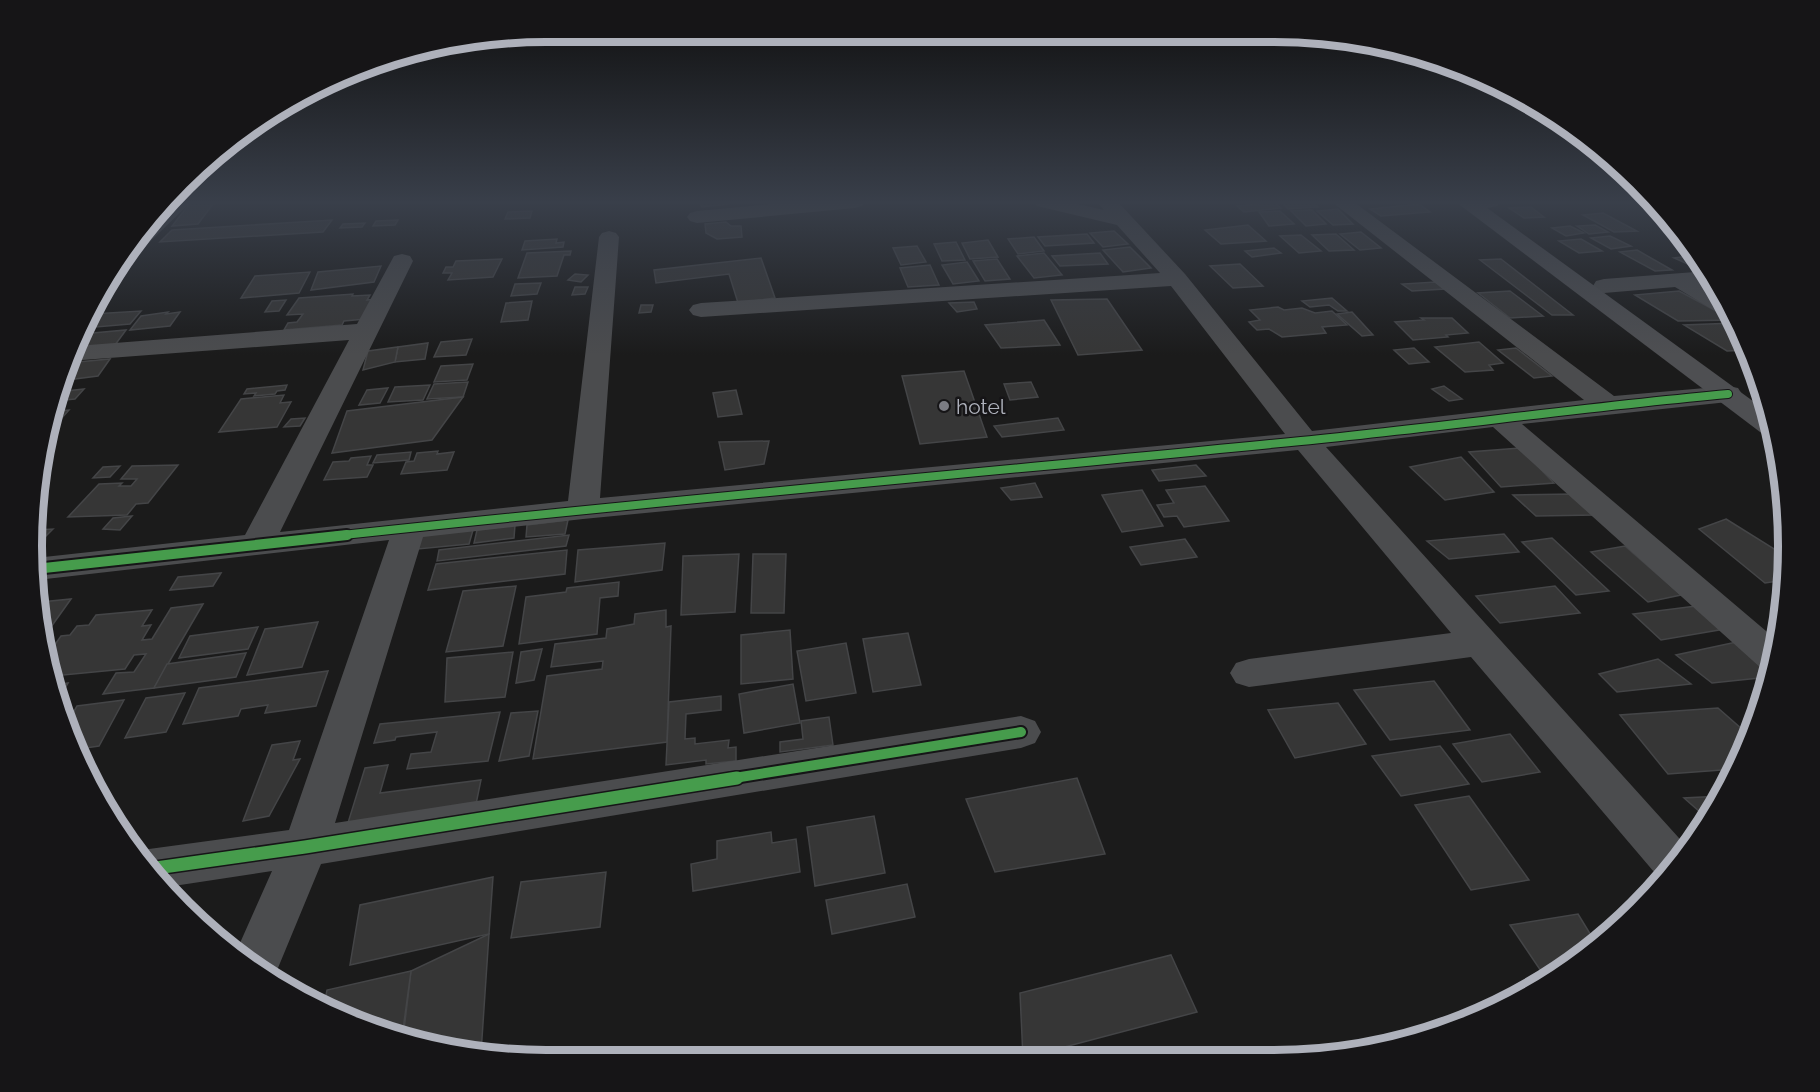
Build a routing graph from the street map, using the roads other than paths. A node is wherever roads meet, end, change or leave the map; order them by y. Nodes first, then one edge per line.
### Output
1 (607, 253) edge
2 (1153, 253) edge
3 (1409, 253) edge
4 (1536, 253) edge
5 (1556, 253) edge
6 (402, 261) dead end
7 (1177, 279) junction
8 (1701, 279) edge
9 (1679, 280) junction
10 (1604, 286) junction
11 (1714, 300) edge
12 (701, 310) dead end
13 (367, 331) junction
14 (80, 353) edge
15 (1754, 393) edge
16 (1728, 394) junction
17 (1608, 405) junction
18 (1499, 418) junction
19 (1762, 420) edge
20 (1305, 441) junction
21 (583, 509) junction
22 (410, 530) junction
23 (256, 546) junction
24 (43, 568) edge
25 (1481, 642) junction
26 (1766, 651) edge
27 (1249, 673) dead end
28 (1021, 732) dead end
29 (304, 847) junction
30 (1669, 859) edge
31 (159, 869) edge
32 (258, 959) edge

1 - 21 street
2 - 7 street
3 - 17 street
4 - 16 main road
5 - 10 main road
6 - 13 street
7 - 12 street
7 - 20 street
8 - 9 street
9 - 10 street
9 - 11 street
10 - 15 main road
13 - 14 street
13 - 23 street
16 - 17 street
16 - 19 main road
17 - 18 street
18 - 20 street
18 - 26 street
20 - 21 street
20 - 25 street
21 - 22 street
22 - 23 street
22 - 29 street
23 - 24 street
25 - 27 street
25 - 30 street
28 - 29 street
29 - 31 street
29 - 32 street

